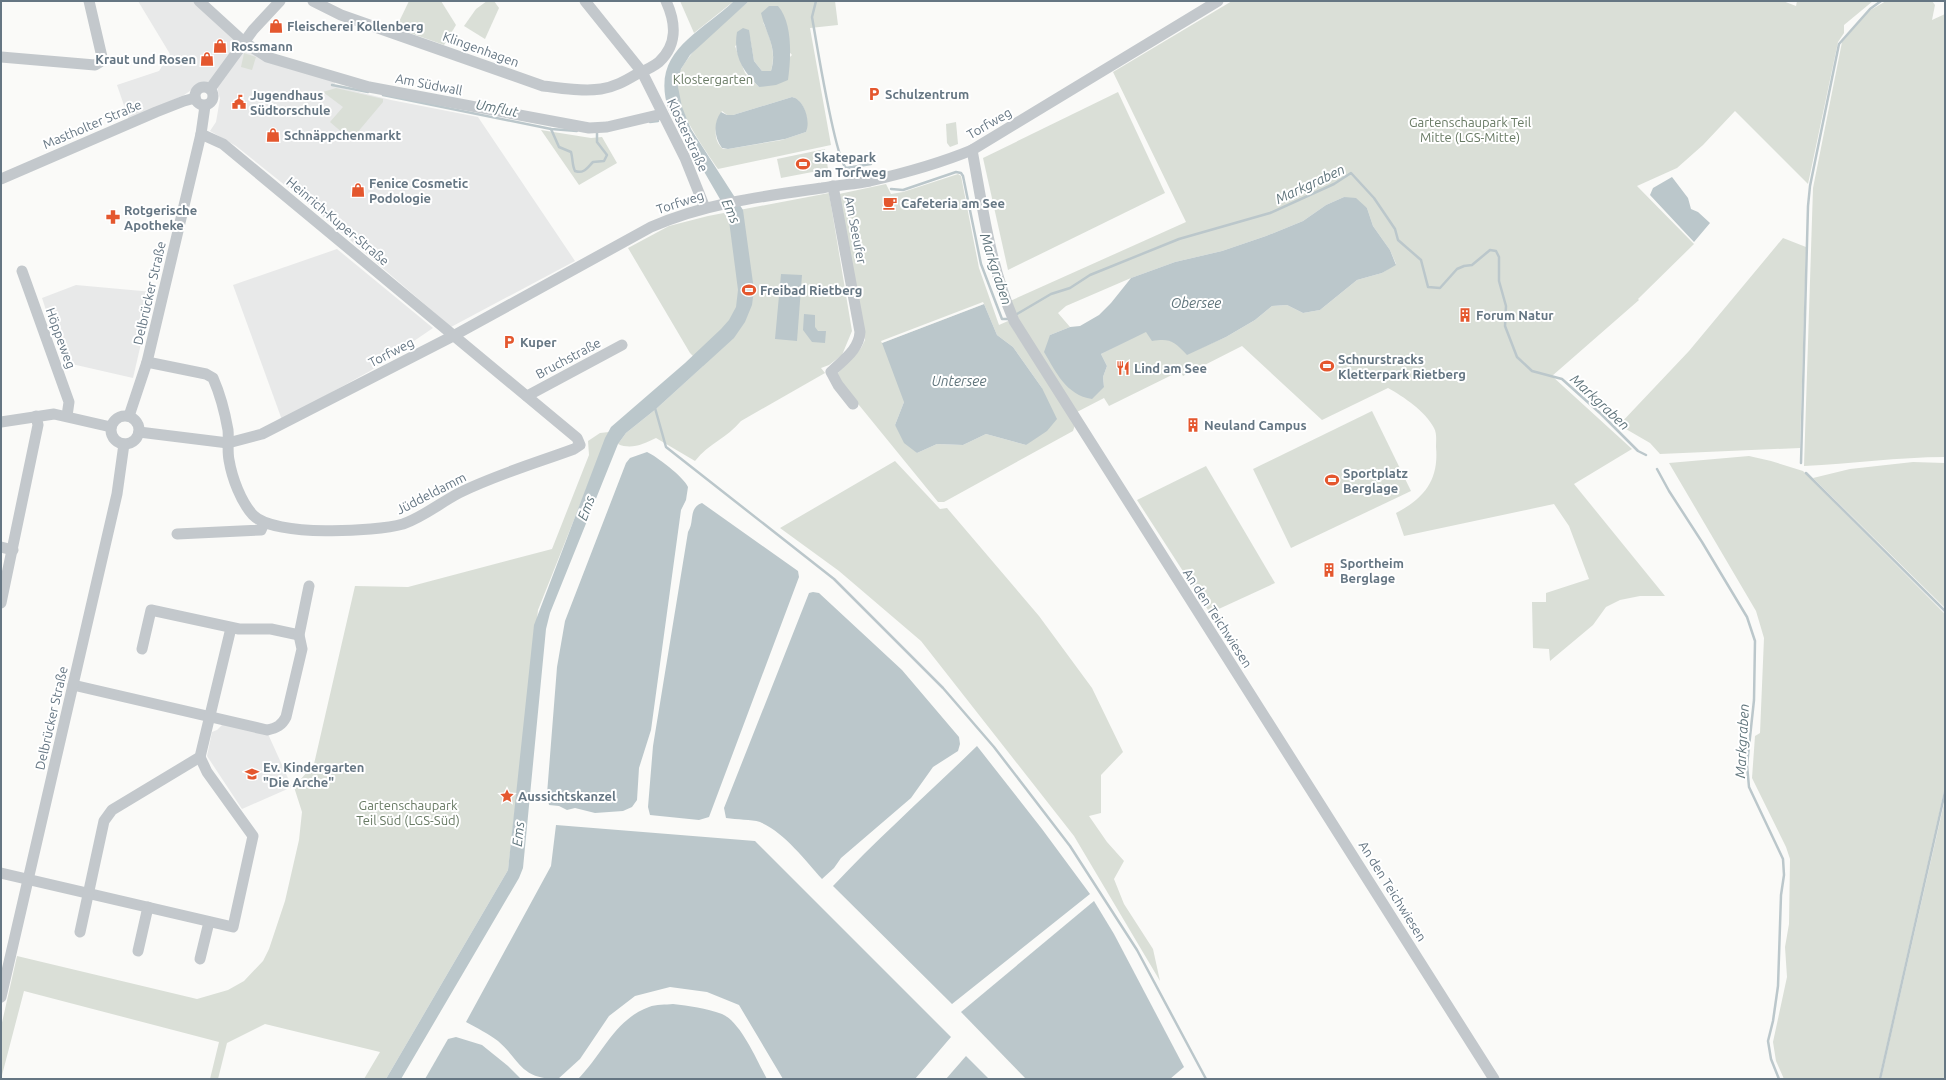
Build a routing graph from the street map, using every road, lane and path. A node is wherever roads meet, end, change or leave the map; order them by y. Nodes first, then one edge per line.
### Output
1 (89, 1) edge
2 (199, 1) edge
3 (280, 1) edge
4 (313, 1) edge
5 (585, 1) edge
6 (666, 1) edge
7 (1218, 1) edge
8 (244, 42) junction
9 (1, 57) edge
10 (642, 72) junction
11 (210, 89) junction
12 (195, 98) junction
13 (205, 106) junction
14 (662, 114) junction
15 (201, 134) junction
16 (972, 150) junction
17 (1, 179) edge
18 (833, 186) junction
19 (708, 205) junction
20 (22, 271) dead end
21 (453, 336) junction
22 (622, 345) dead end
23 (147, 362) junction
24 (527, 396) junction
25 (853, 404) dead end
26 (36, 416) junction
27 (67, 416) junction
28 (129, 416) junction
29 (1, 422) edge
30 (111, 427) junction
31 (139, 432) junction
32 (228, 443) junction
33 (124, 444) junction
34 (264, 523) junction
35 (177, 534) dead end
36 (1, 547) edge
37 (13, 550) junction
38 (310, 586) dead end
39 (1, 603) edge
40 (232, 628) junction
41 (299, 635) junction
42 (142, 649) dead end
43 (73, 686) junction
44 (210, 717) junction
45 (200, 757) junction
46 (1, 873) edge
47 (28, 879) junction
48 (88, 893) junction
49 (148, 907) junction
50 (208, 922) junction
51 (80, 932) dead end
52 (138, 951) dead end
53 (200, 959) dead end
54 (1, 997) edge
55 (1494, 1079) edge

1 - 9 street
2 - 8 street, Am Südwall
3 - 8 street
4 - 10 street, Klingenhagen
5 - 10 street, Klosterstraße
6 - 10 street
7 - 16 street, Torfweg
8 - 11 street
8 - 14 street, Am Südwall
10 - 14 street, Klosterstraße
11 - 12 street
11 - 13 street
12 - 13 street
12 - 17 street, Mastholter Straße
13 - 15 street, Delbrücker Straße
14 - 19 street, Klosterstraße
15 - 21 street, Heinrich-Kuper-Straße
15 - 23 street, Delbrücker Straße
16 - 18 street, Torfweg
16 - 55 street, An den Teichwiesen
18 - 19 street, Torfweg
18 - 25 street, Am Seeufer
19 - 21 street, Torfweg
20 - 27 street, Höppeweg
21 - 24 street
21 - 32 street, Torfweg
22 - 24 street, Bruchstraße
23 - 28 street, Delbrücker Straße
23 - 32 street
24 - 34 street, Jüddeldamm
26 - 27 street
26 - 29 street
26 - 37 street
27 - 30 street
28 - 30 street
28 - 31 street
30 - 33 street
31 - 32 street, Torfweg
31 - 33 street
32 - 34 street, Jüddeldamm
33 - 43 street, Delbrücker Straße
34 - 35 street
36 - 37 street
37 - 39 street
38 - 41 street
40 - 41 street
40 - 42 street
40 - 44 street
41 - 44 street
43 - 44 street
43 - 47 street, Delbrücker Straße
44 - 45 street
45 - 48 street
45 - 50 street
46 - 47 street
47 - 48 street
47 - 54 street, Delbrücker Straße
48 - 49 street
48 - 51 street
49 - 50 street
49 - 52 street
50 - 53 street

